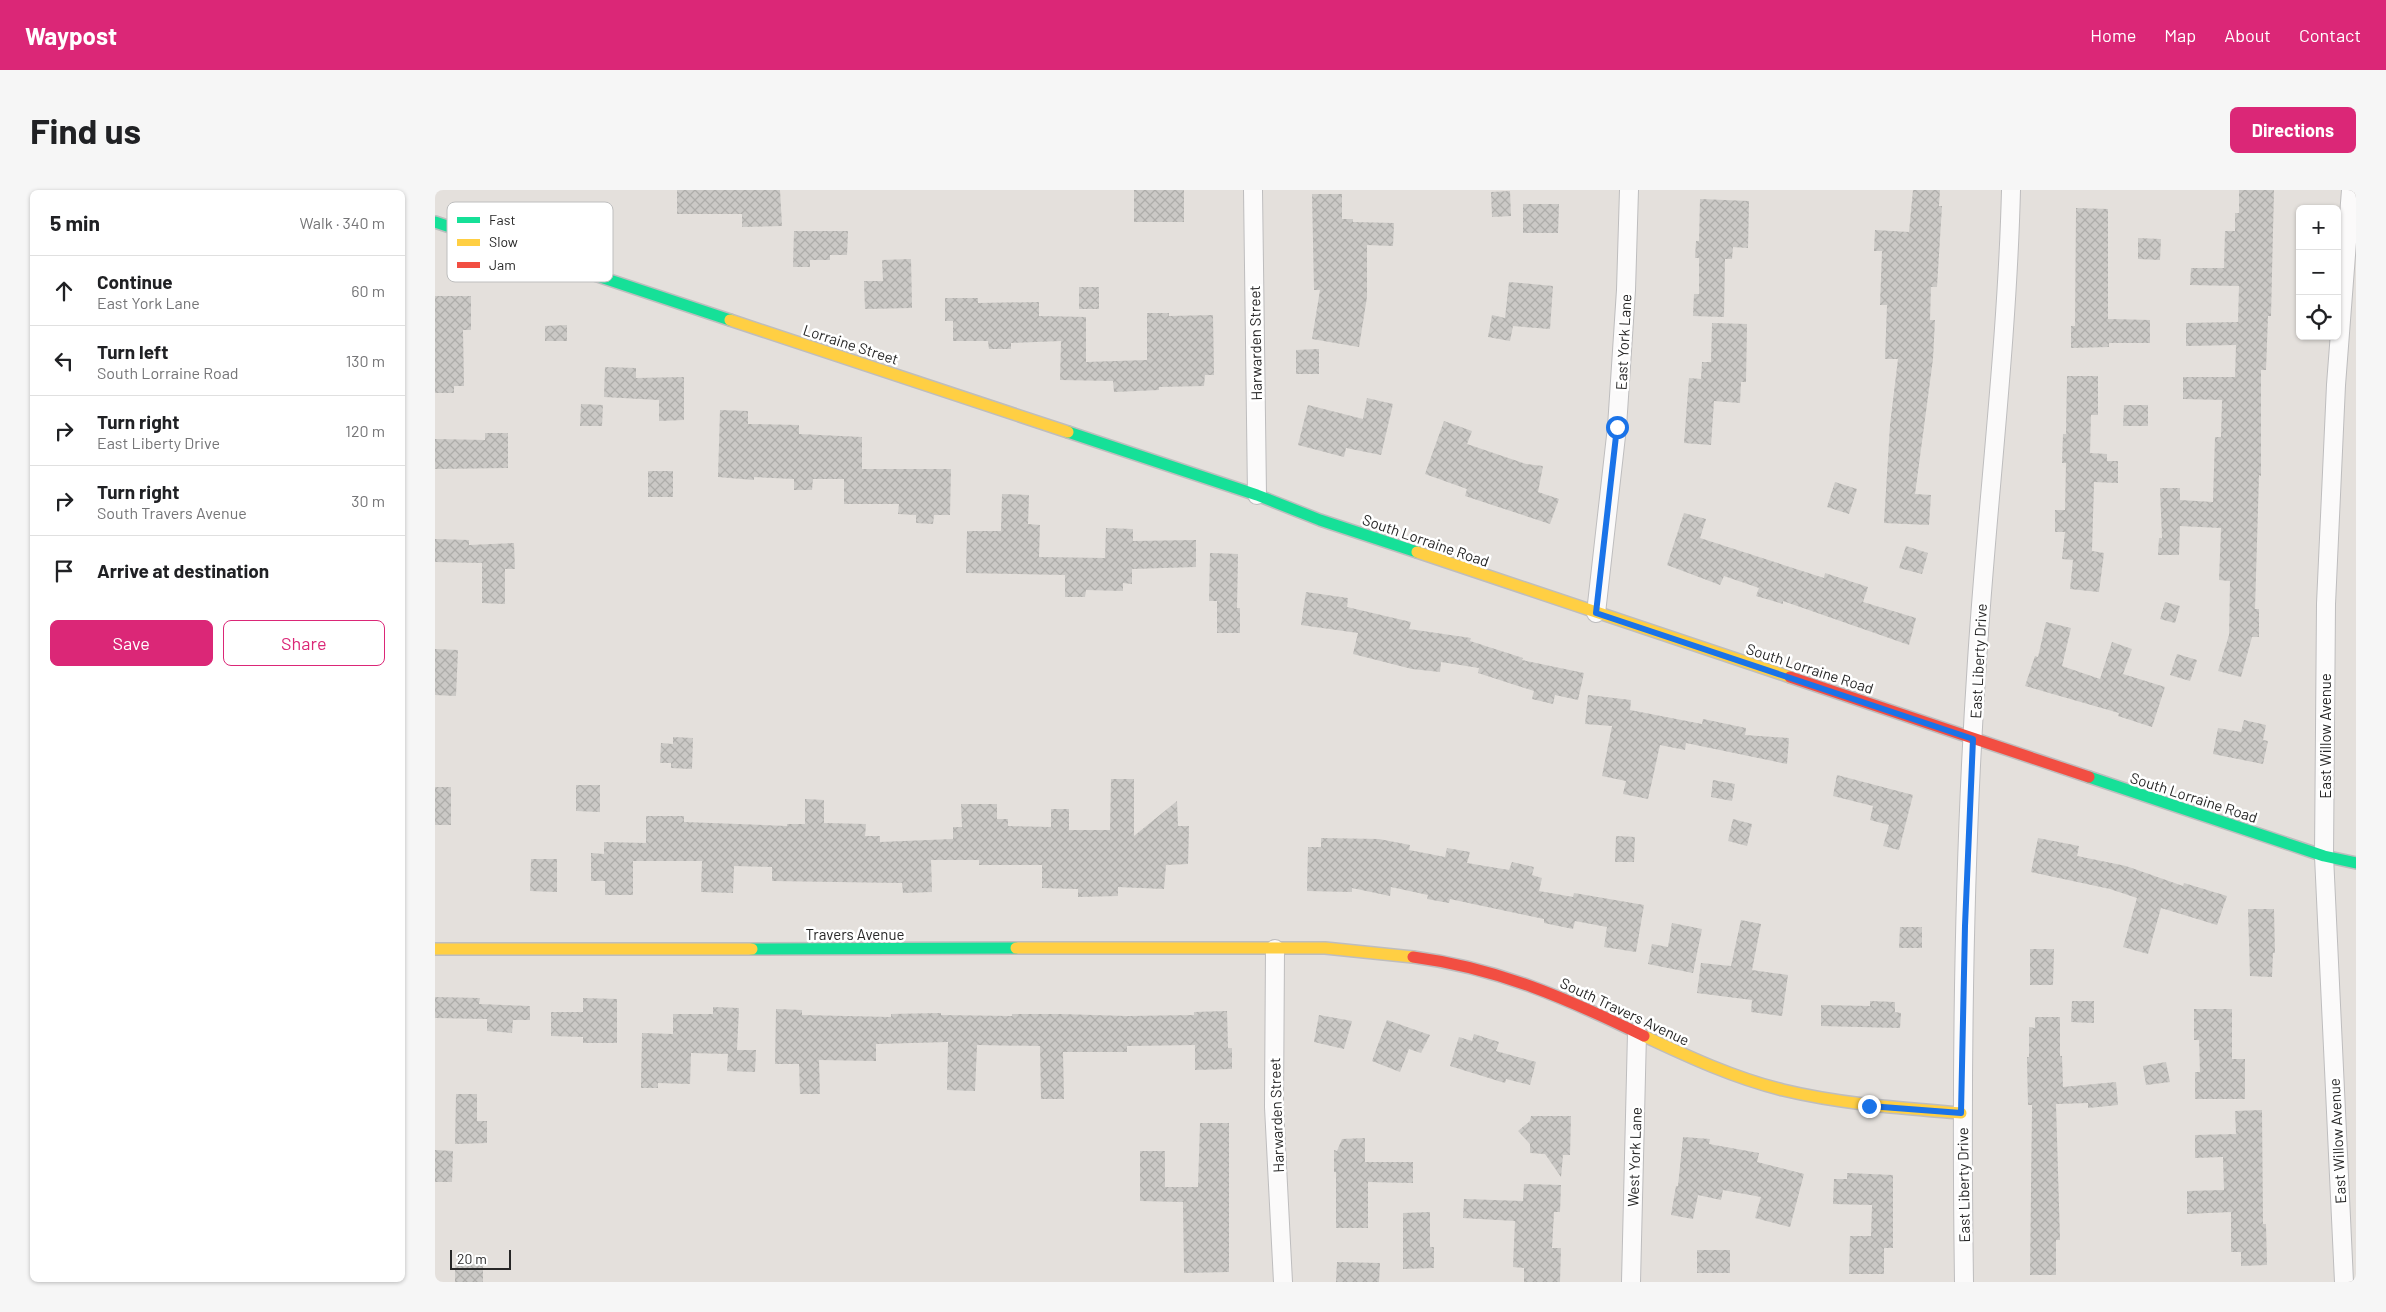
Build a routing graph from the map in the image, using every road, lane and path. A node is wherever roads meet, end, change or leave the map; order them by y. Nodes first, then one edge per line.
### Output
1 (1253, 190) edge
2 (1629, 190) edge
3 (2011, 190) edge
4 (2351, 190) edge
5 (435, 222) edge
6 (447, 226) edge
7 (613, 281) edge
8 (1257, 495) junction
9 (1596, 613) junction
10 (1973, 739) junction
11 (2324, 856) junction
12 (2356, 863) edge
13 (435, 949) edge
14 (1275, 949) junction
15 (1637, 1033) junction
16 (1961, 1113) junction
17 (1283, 1282) edge
18 (1631, 1282) edge
19 (1965, 1282) edge
20 (2344, 1282) edge

1 - 8 street, Harwarden Street
2 - 9 street, East York Lane
3 - 10 street, East Liberty Drive
4 - 11 street, East Willow Avenue
5 - 6 street, Lorraine Street
7 - 8 street, Lorraine Street
8 - 9 street, South Lorraine Road
9 - 10 street, South Lorraine Road
10 - 11 street, South Lorraine Road
10 - 16 street, East Liberty Drive
11 - 12 street, South Lorraine Road
11 - 20 street, East Willow Avenue
13 - 14 street, Travers Avenue
14 - 15 street, South Travers Avenue
14 - 17 street, Harwarden Street
15 - 16 street, South Travers Avenue
15 - 18 street, West York Lane
16 - 19 street, East Liberty Drive

